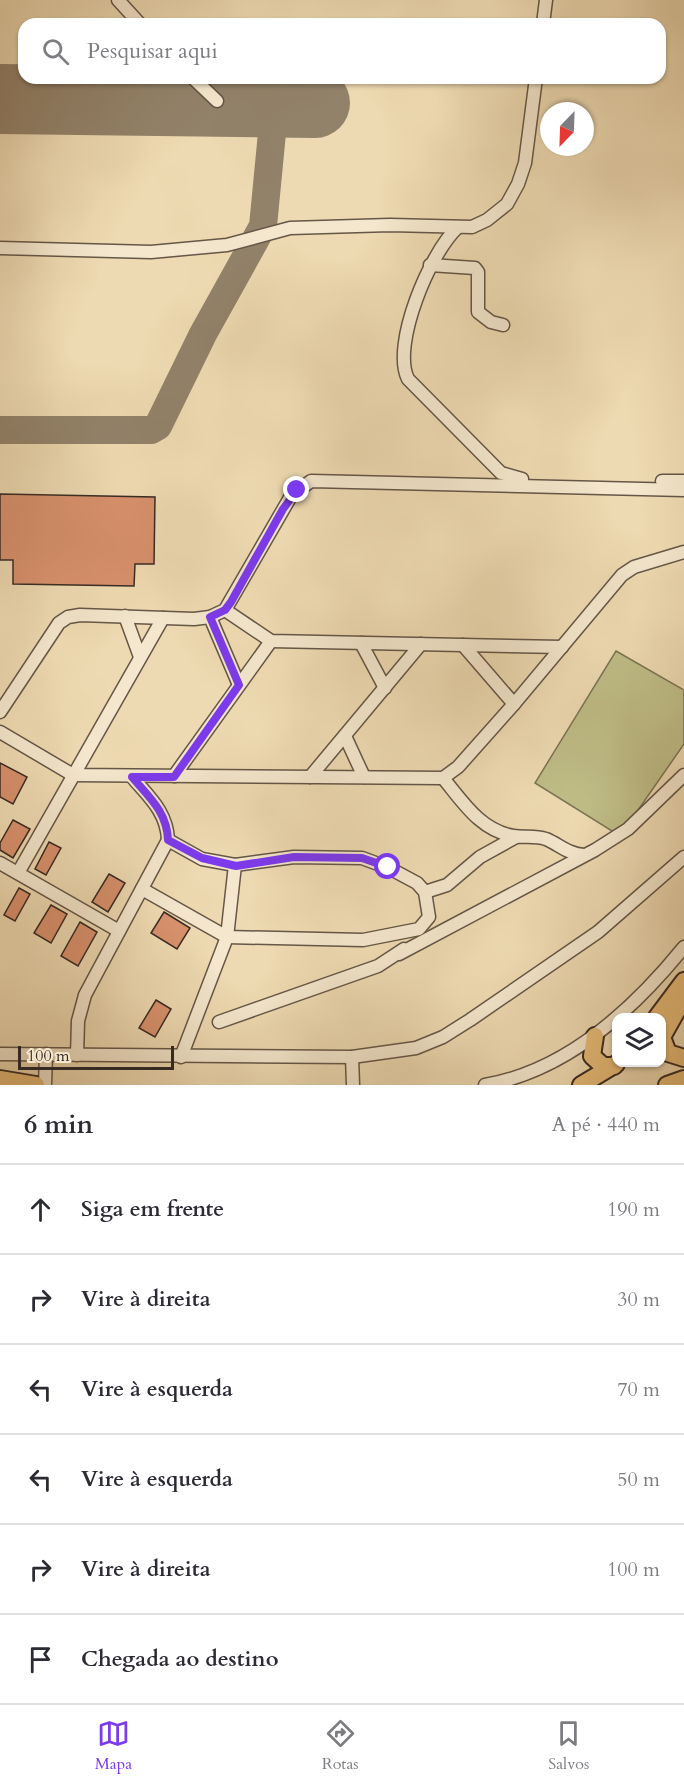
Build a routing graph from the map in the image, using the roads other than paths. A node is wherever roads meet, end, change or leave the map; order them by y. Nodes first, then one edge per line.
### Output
1 (118, 0) edge
2 (546, 0) edge
3 (134, 18) edge
4 (544, 18) edge
5 (199, 84) edge
6 (535, 84) edge
7 (217, 101) dead end
8 (457, 228) junction
9 (0, 248) edge
10 (430, 265) junction
11 (504, 325) dead end
12 (684, 481) edge
13 (684, 490) edge
14 (683, 551) edge
15 (225, 610) junction
16 (125, 616) junction
17 (210, 617) junction
18 (163, 618) junction
19 (271, 641) junction
20 (361, 643) junction
21 (422, 644) junction
22 (463, 645) junction
23 (562, 647) junction
24 (140, 657) junction
25 (239, 685) junction
26 (385, 688) junction
27 (514, 704) junction
28 (0, 712) edge
29 (0, 732) edge
30 (345, 735) junction
31 (73, 775) junction
32 (132, 777) junction
33 (174, 777) junction
34 (310, 777) junction
35 (364, 777) junction
36 (443, 777) junction
37 (682, 782) edge
38 (516, 837) junction
39 (168, 840) junction
40 (584, 855) junction
41 (684, 857) edge
42 (0, 863) edge
43 (236, 866) junction
44 (18, 873) junction
45 (142, 889) junction
46 (425, 892) junction
47 (419, 930) junction
48 (119, 931) junction
49 (227, 937) junction
50 (684, 947) edge
51 (399, 954) junction
52 (684, 981) edge
53 (684, 998) edge
54 (660, 1013) edge
55 (219, 1022) dead end
56 (595, 1036) junction
57 (0, 1054) edge
58 (46, 1054) junction
59 (77, 1055) junction
60 (181, 1057) junction
61 (352, 1057) junction
62 (684, 1058) edge
63 (612, 1065) edge
64 (612, 1066) edge
65 (684, 1079) edge
66 (0, 1080) edge
67 (31, 1084) edge
68 (45, 1085) edge
69 (353, 1085) edge
70 (485, 1085) edge
71 (580, 1085) edge
72 (667, 1085) edge

1 - 3 street
2 - 4 street
5 - 7 street
6 - 8 street
8 - 9 street
8 - 10 street
10 - 11 street
10 - 12 street
13 - 15 street
14 - 23 street
15 - 17 street
15 - 19 street
16 - 18 street
16 - 24 street
16 - 28 street
17 - 18 street
17 - 25 street
18 - 24 street
19 - 20 street
19 - 25 street
20 - 21 street
20 - 26 street
21 - 22 street
21 - 26 street
22 - 23 street
22 - 27 street
23 - 27 street
24 - 31 street
25 - 33 street
26 - 30 street
27 - 36 street
29 - 31 street
30 - 34 street
30 - 35 street
31 - 32 street
31 - 44 street
32 - 33 street
32 - 39 street
33 - 34 street
34 - 35 street
35 - 36 street
36 - 38 street
37 - 40 street
38 - 40 street
38 - 46 street
39 - 43 street
39 - 45 street
40 - 51 street
41 - 61 street
42 - 44 street
43 - 46 street
43 - 49 street
44 - 48 street
45 - 48 street
45 - 49 street
46 - 47 street
47 - 49 street
47 - 51 street
48 - 59 street
49 - 60 street
50 - 56 street
51 - 55 street
52 - 54 main road
53 - 62 main road
56 - 63 main road
56 - 70 street
57 - 58 street
58 - 59 street
58 - 68 street
59 - 60 street
60 - 61 street
61 - 69 street
64 - 71 main road
65 - 72 main road
66 - 67 main road

